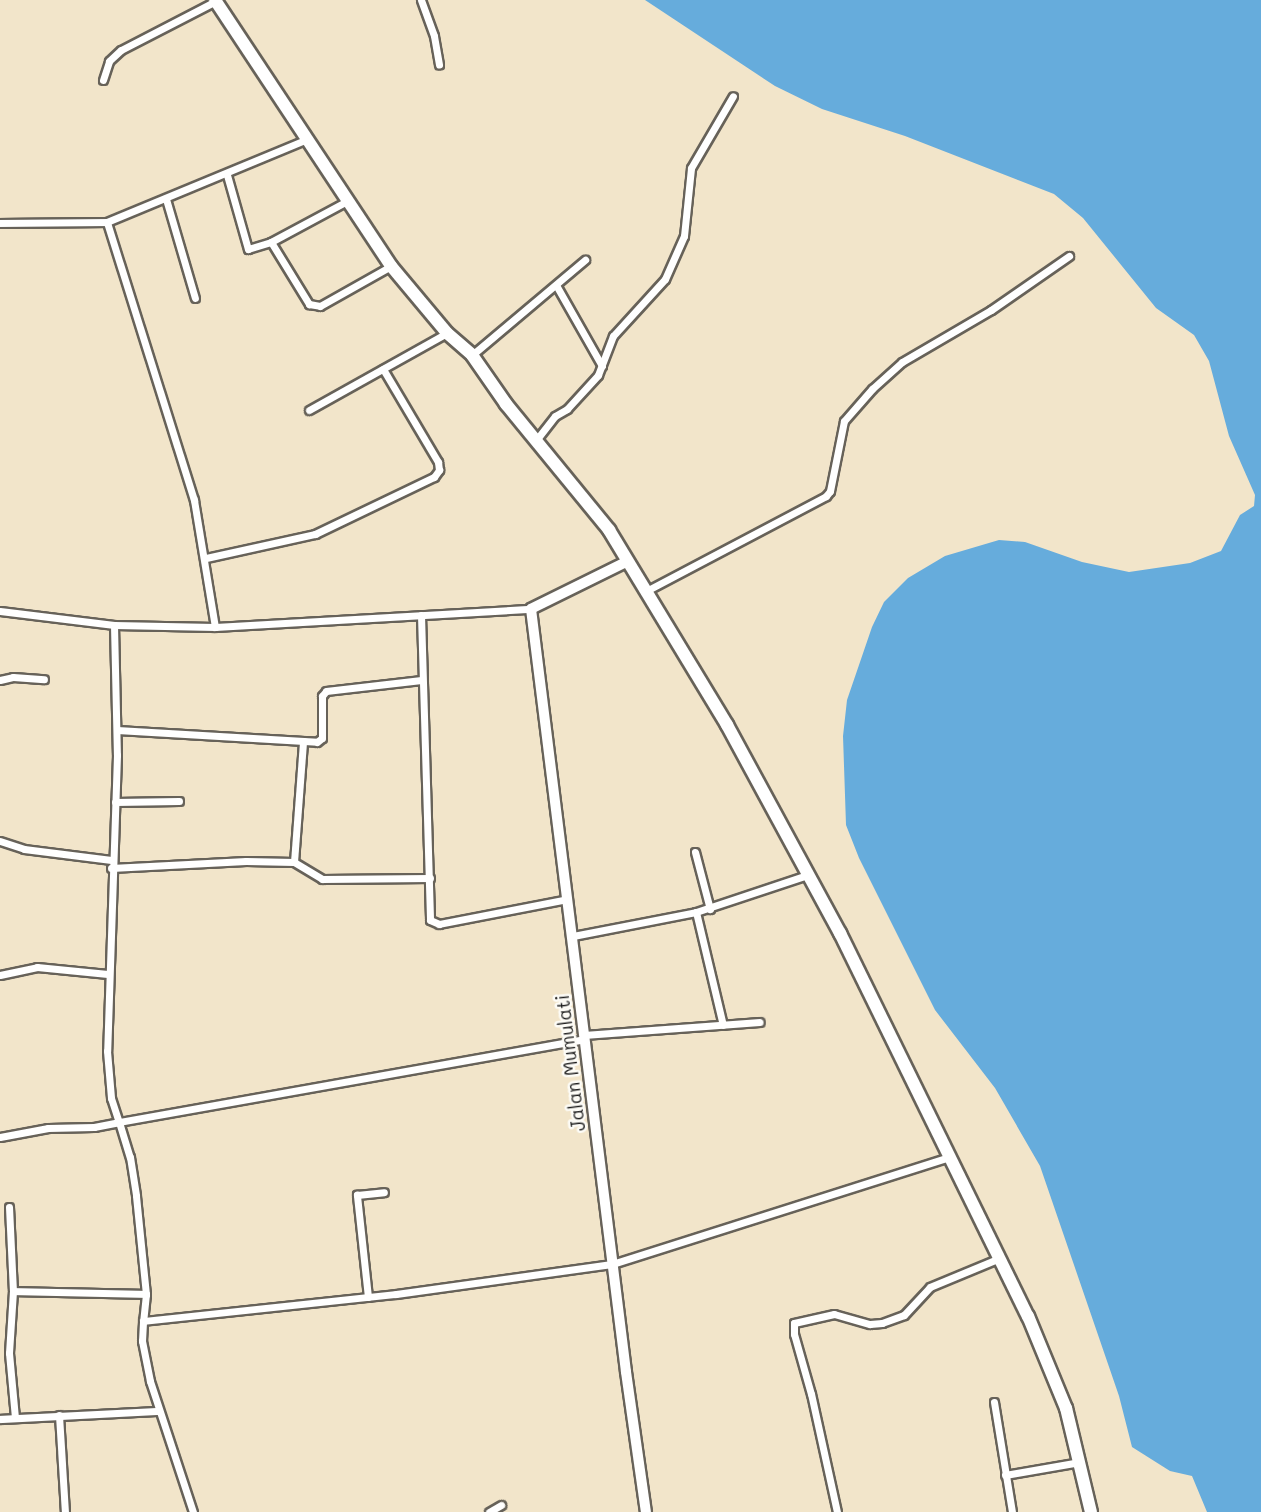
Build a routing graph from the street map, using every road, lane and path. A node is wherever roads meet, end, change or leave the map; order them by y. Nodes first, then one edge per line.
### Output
1 (216, 0) edge
2 (421, 0) edge
3 (439, 65) dead end
4 (103, 80) dead end
5 (733, 96) dead end
6 (308, 139) junction
7 (227, 175) junction
8 (166, 198) junction
9 (349, 200) junction
10 (107, 222) junction
11 (0, 223) edge
12 (271, 242) junction
13 (1069, 256) dead end
14 (585, 260) dead end
15 (391, 266) junction
16 (556, 285) junction
17 (195, 298) dead end
18 (447, 332) junction
19 (472, 355) junction
20 (602, 366) junction
21 (383, 369) junction
22 (309, 410) dead end
23 (537, 439) junction
24 (206, 558) junction
25 (628, 561) junction
26 (648, 590) junction
27 (531, 609) junction
28 (0, 611) edge
29 (421, 615) junction
30 (114, 625) junction
31 (215, 626) junction
32 (44, 679) dead end
33 (0, 680) edge
34 (421, 680) junction
35 (117, 730) junction
36 (303, 741) junction
37 (179, 801) dead end
38 (115, 802) junction
39 (0, 841) edge
40 (695, 852) dead end
41 (295, 862) junction
42 (111, 864) junction
43 (807, 875) junction
44 (430, 878) junction
45 (568, 899) junction
46 (710, 909) junction
47 (696, 912) junction
48 (573, 936) junction
49 (108, 974) junction
50 (0, 975) edge
51 (760, 1022) dead end
52 (723, 1025) junction
53 (585, 1037) junction
54 (119, 1122) junction
55 (0, 1137) edge
56 (950, 1157) junction
57 (384, 1192) dead end
58 (9, 1207) dead end
59 (1000, 1258) junction
60 (612, 1264) junction
61 (13, 1291) junction
62 (146, 1294) junction
63 (368, 1297) junction
64 (144, 1321) junction
65 (994, 1402) dead end
66 (158, 1411) junction
67 (59, 1415) junction
68 (15, 1418) junction
69 (0, 1419) edge
70 (1080, 1462) junction
71 (1005, 1475) junction
72 (501, 1505) dead end
73 (65, 1512) edge
74 (192, 1512) edge
75 (489, 1512) edge
76 (646, 1512) edge
77 (837, 1512) edge
78 (1012, 1512) edge
79 (1091, 1512) edge

1 - 4 street
1 - 6 highway
2 - 3 street
5 - 20 street
6 - 7 street
6 - 9 highway
7 - 8 street
7 - 12 street
8 - 10 street
8 - 17 street
9 - 12 street
9 - 15 highway
10 - 11 street
10 - 24 street
12 - 15 street
13 - 26 street
14 - 16 street
15 - 18 highway
16 - 19 street
16 - 20 street
18 - 19 highway
18 - 21 street
19 - 23 highway
20 - 23 street
21 - 22 street
21 - 24 street
23 - 25 highway
24 - 31 street
25 - 26 highway
25 - 27 street
26 - 43 highway
27 - 29 street
27 - 45 street, Jalan Mumulati
28 - 30 street
29 - 31 street
29 - 34 street
30 - 31 street
30 - 35 street
32 - 33 street
34 - 36 street
34 - 44 street
35 - 36 street
35 - 38 street
36 - 41 street
37 - 38 street
38 - 42 street
39 - 42 street
40 - 46 street
41 - 42 street
41 - 44 street
42 - 49 street
43 - 46 street
43 - 56 highway
44 - 45 street
45 - 48 street, Jalan Mumulati
46 - 47 street
47 - 48 street
47 - 52 street
48 - 53 street, Jalan Mumulati
49 - 50 street
49 - 54 street
51 - 52 street
52 - 53 street
53 - 54 street
53 - 60 street, Jalan Mumulati
54 - 55 street
54 - 62 street
56 - 59 highway
56 - 60 street
57 - 63 street
58 - 61 street
59 - 70 highway
59 - 77 street
60 - 63 street
60 - 76 street, Jalan Mumulati
61 - 62 street
61 - 68 street
62 - 64 street
63 - 64 street
64 - 66 street
65 - 71 street
66 - 67 street
66 - 74 street
67 - 68 street
67 - 73 street
68 - 69 street
70 - 71 street
70 - 79 highway
71 - 78 street
72 - 75 street

